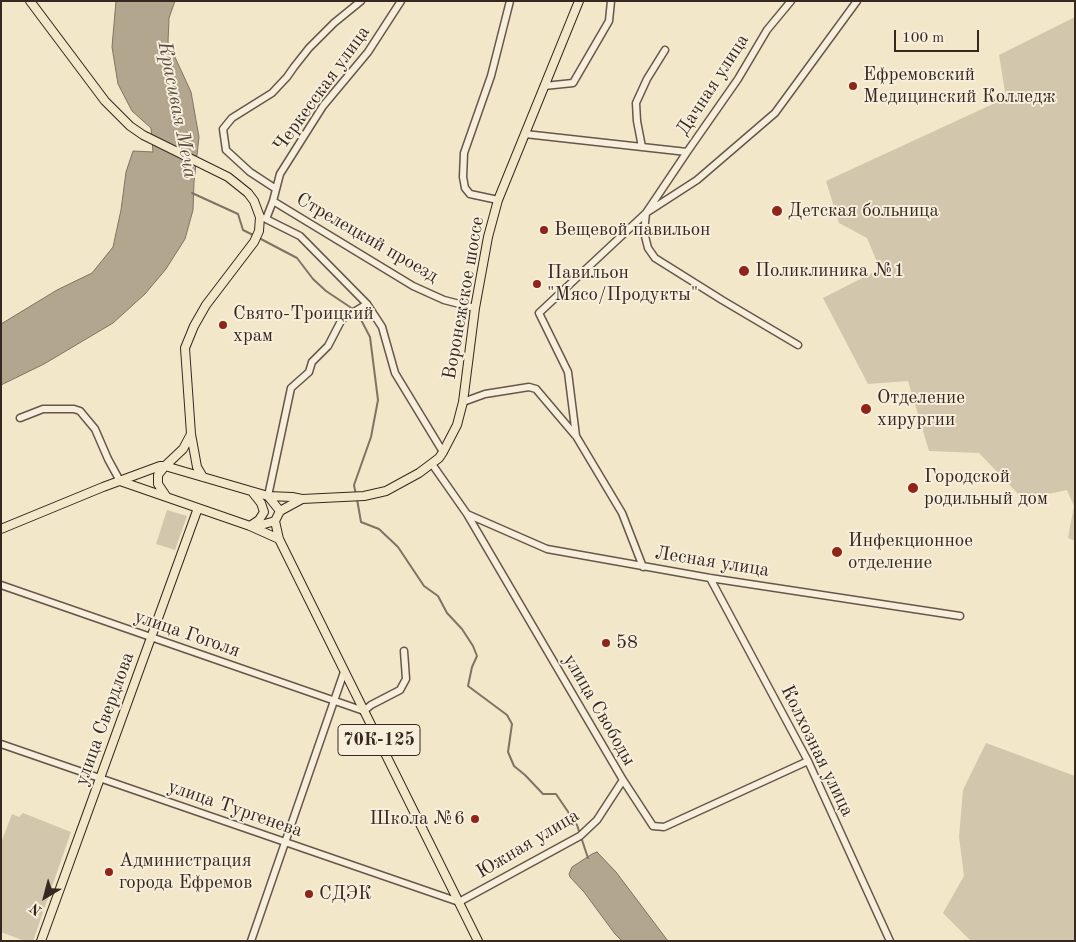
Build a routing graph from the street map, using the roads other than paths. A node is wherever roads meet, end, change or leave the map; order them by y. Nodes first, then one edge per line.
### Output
1 (30, 1) edge
2 (360, 1) edge
3 (401, 1) edge
4 (510, 1) edge
5 (579, 1) edge
6 (611, 1) edge
7 (791, 1) edge
8 (858, 1) edge
9 (665, 50) dead end
10 (544, 86) junction
11 (525, 134) junction
12 (642, 147) junction
13 (687, 152) junction
14 (276, 189) junction
15 (498, 200) junction
16 (273, 201) junction
17 (646, 213) junction
18 (262, 218) junction
19 (367, 304) junction
20 (475, 308) junction
21 (798, 345) dead end
22 (463, 402) junction
23 (20, 418) dead end
24 (191, 434) junction
25 (576, 436) junction
26 (443, 452) junction
27 (432, 464) junction
28 (165, 466) junction
29 (202, 477) junction
30 (120, 481) junction
31 (253, 492) junction
32 (268, 496) junction
33 (169, 498) junction
34 (302, 499) junction
35 (198, 508) junction
36 (280, 511) junction
37 (467, 514) junction
38 (275, 521) junction
39 (250, 526) junction
40 (1, 529) edge
41 (279, 539) junction
42 (643, 567) junction
43 (710, 578) junction
44 (1, 585) edge
45 (960, 616) dead end
46 (151, 638) junction
47 (404, 651) dead end
48 (344, 672) junction
49 (334, 701) junction
50 (364, 711) junction
51 (1, 744) edge
52 (808, 761) junction
53 (101, 779) junction
54 (622, 780) junction
55 (285, 842) junction
56 (458, 902) junction
57 (41, 941) edge
58 (251, 941) edge
59 (478, 941) edge
60 (890, 941) edge

1 - 18 main road
2 - 14 street
3 - 14 street, Черкесская улица
4 - 15 street
5 - 10 main road, Воронежское шоссе
6 - 10 street
7 - 13 street, Дачная улица
8 - 17 street
9 - 12 street
10 - 11 main road, Воронежское шоссе
11 - 12 street, Дачная улица
11 - 15 main road, Воронежское шоссе
12 - 13 street, Дачная улица
13 - 17 street
14 - 16 street, Черкесская улица
15 - 20 main road, Воронежское шоссе
16 - 18 street, Черкесская улица
16 - 20 street, Стрелецкий проезд
17 - 21 street
17 - 25 street
18 - 19 street
18 - 24 main road
19 - 26 street
19 - 32 street
20 - 22 main road, Воронежское шоссе
22 - 25 street
22 - 26 main road, Воронежское шоссе
23 - 30 street
24 - 28 main road
24 - 29 main road
25 - 42 street
26 - 27 main road, Воронежское шоссе
27 - 34 main road, Воронежское шоссе
27 - 37 street, улица Свободы
28 - 29 main road, Воронежское шоссе
28 - 30 main road
28 - 33 main road
29 - 31 main road, Воронежское шоссе
30 - 33 main road
30 - 40 main road
31 - 32 main road, Воронежское шоссе
31 - 39 main road
32 - 34 main road, Воронежское шоссе
32 - 36 main road
33 - 35 main road
34 - 36 main road
35 - 39 main road
35 - 46 main road, улица Свердлова
36 - 38 main road
37 - 42 street, Лесная улица
37 - 54 street, улица Свободы
38 - 39 main road
38 - 41 main road
39 - 41 main road
41 - 48 main road, 70К-125
42 - 43 street, Лесная улица
43 - 45 street, Лесная улица
43 - 52 street, Колхозная улица
44 - 46 street, улица Гоголя
46 - 49 street, улица Гоголя
46 - 53 main road, улица Свердлова
47 - 50 street
48 - 49 street
48 - 50 main road, 70К-125
49 - 50 street, улица Гоголя
49 - 55 street
50 - 56 main road, 70К-125
51 - 53 street, улица Тургенева
52 - 54 street, улица Свободы
52 - 60 street, Колхозная улица
53 - 55 street, улица Тургенева
53 - 57 main road, улица Свердлова
54 - 56 street, Южная улица
55 - 56 street, улица Тургенева
55 - 58 street
56 - 59 main road, 70К-125

